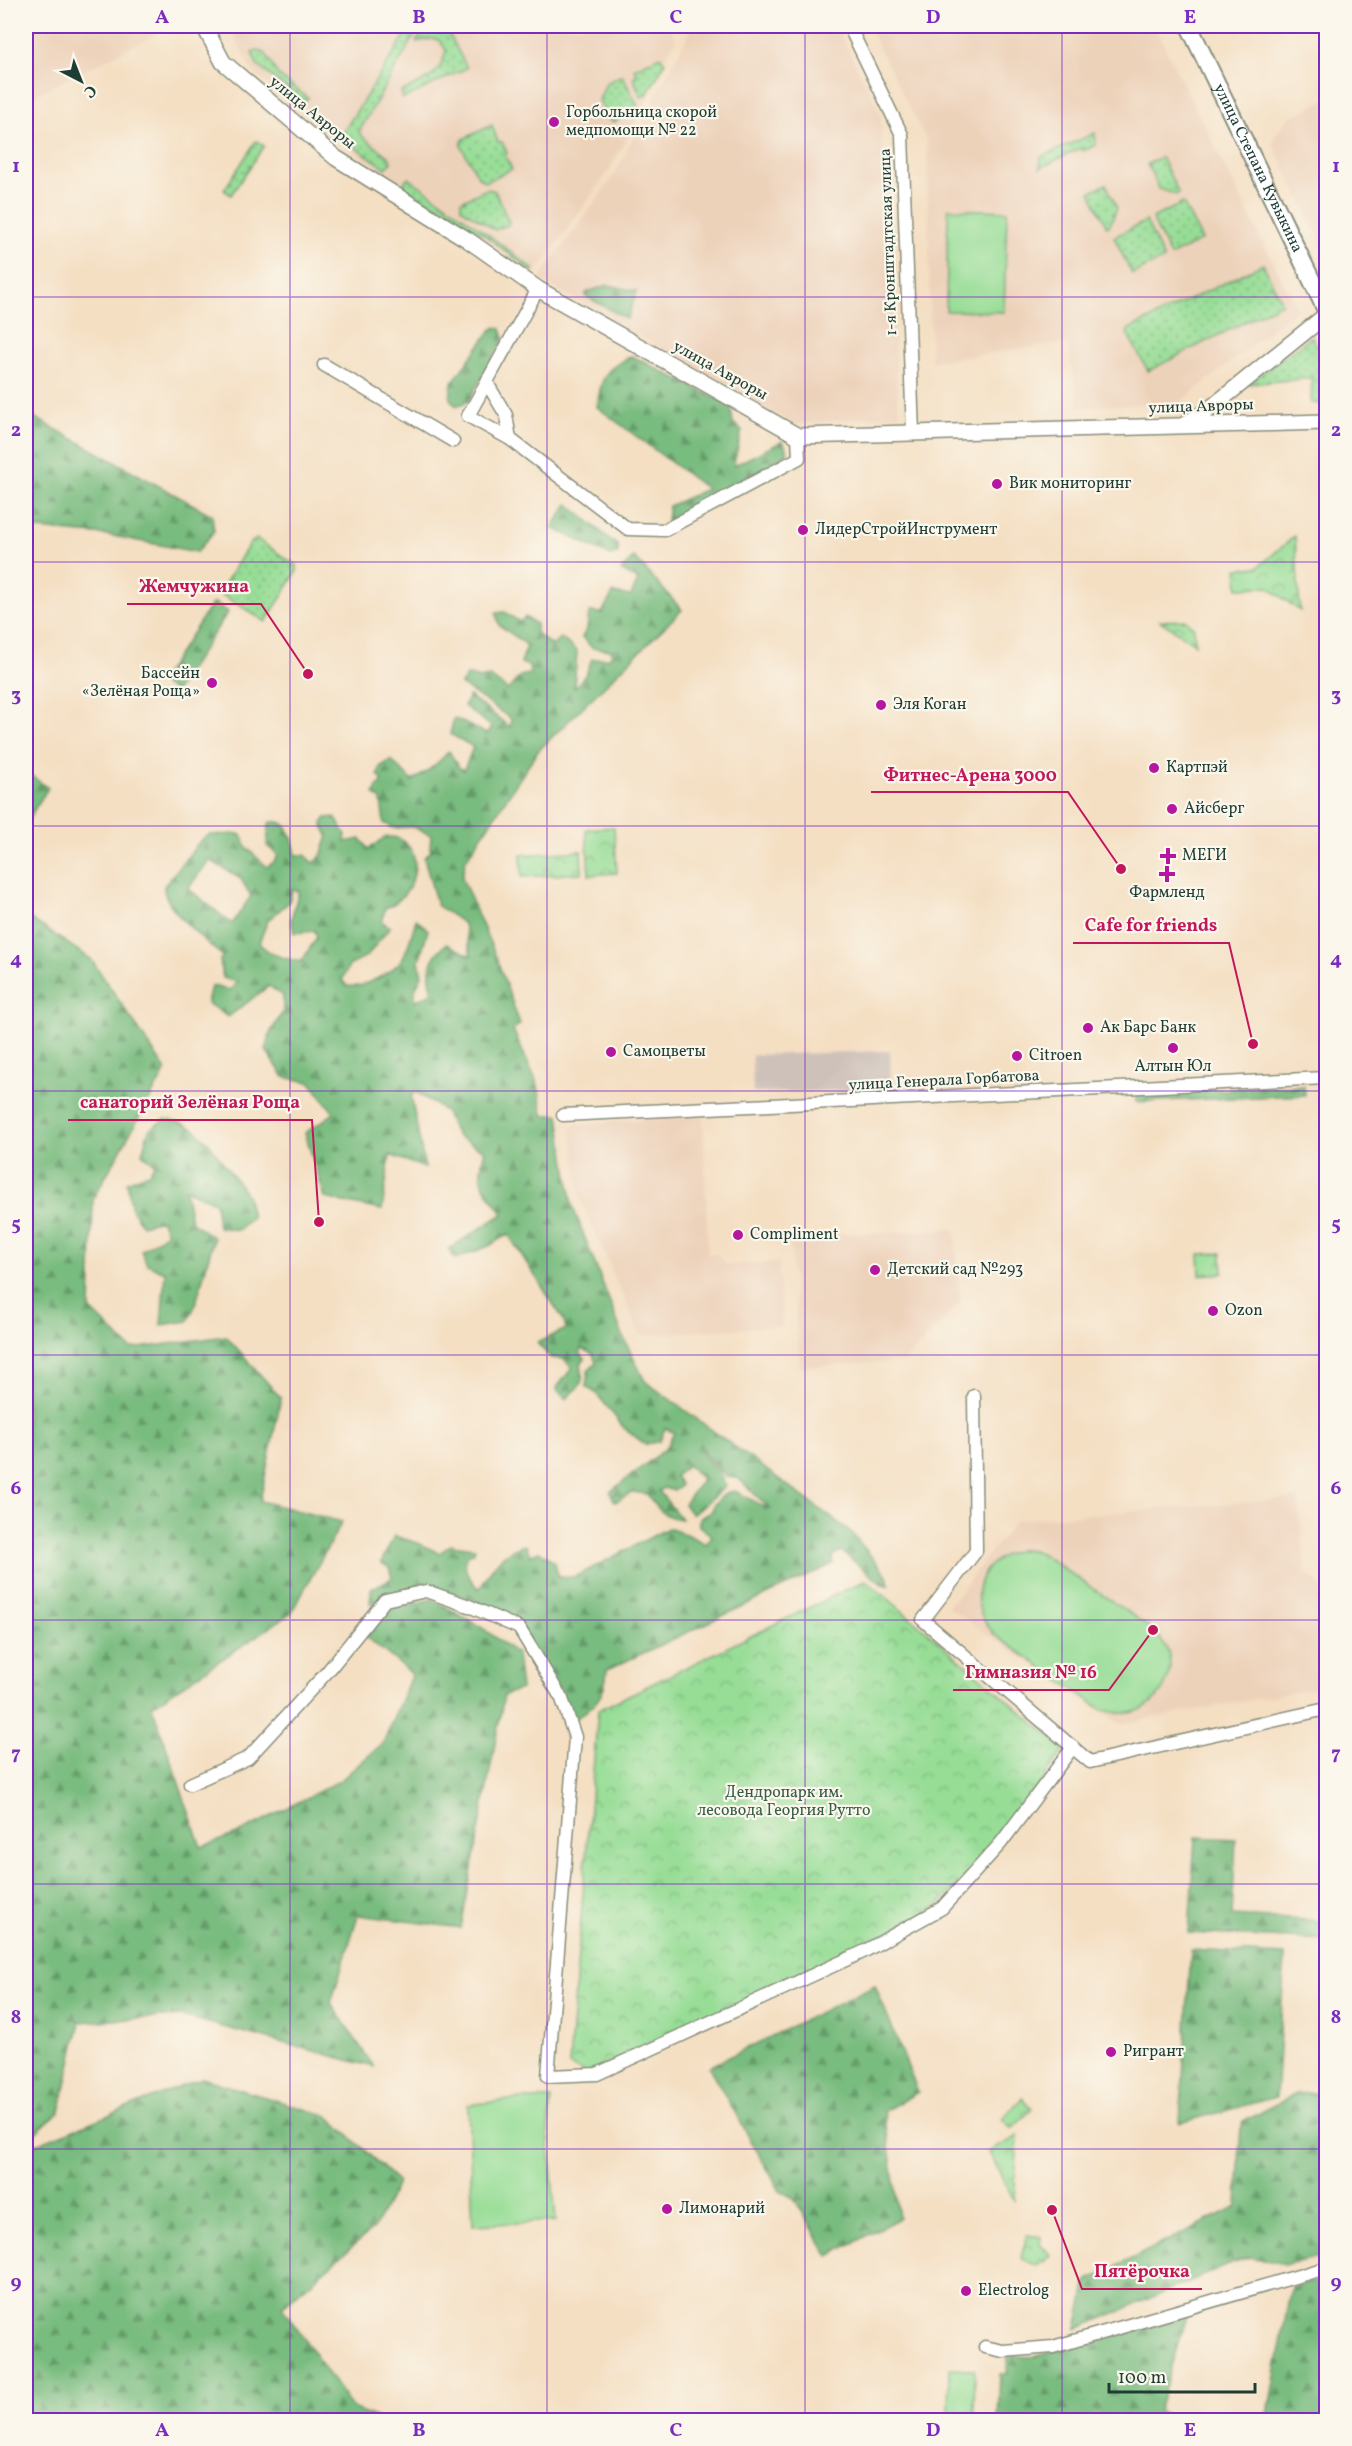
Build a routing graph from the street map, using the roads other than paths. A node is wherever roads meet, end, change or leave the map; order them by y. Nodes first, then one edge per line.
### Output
1 (204, 26) edge
2 (849, 26) edge
3 (1189, 26) edge
4 (538, 289) junction
5 (1326, 310) edge
6 (1326, 315) edge
7 (324, 365) dead end
8 (487, 383) junction
9 (1326, 422) edge
10 (1184, 426) junction
11 (913, 433) junction
12 (798, 436) junction
13 (510, 439) junction
14 (453, 441) dead end
15 (1326, 1078) edge
16 (562, 1115) dead end
17 (974, 1396) dead end
18 (1326, 1709) edge
19 (1073, 1747) junction
20 (190, 1784) dead end
21 (1326, 2268) edge
22 (986, 2347) dead end

1 - 4 street, улица Авроры
2 - 11 street, 1-я Кронштадтская улица
3 - 5 main road, улица Степана Кувыкина
4 - 8 street
4 - 12 street, улица Авроры
6 - 10 street
7 - 14 street
8 - 13 street
8 - 13 street
9 - 10 street, улица Авроры
10 - 11 street, улица Авроры
11 - 12 street, улица Авроры
12 - 13 street
15 - 16 street, улица Генерала Горбатова
17 - 19 street
18 - 19 street
19 - 20 street
21 - 22 street

